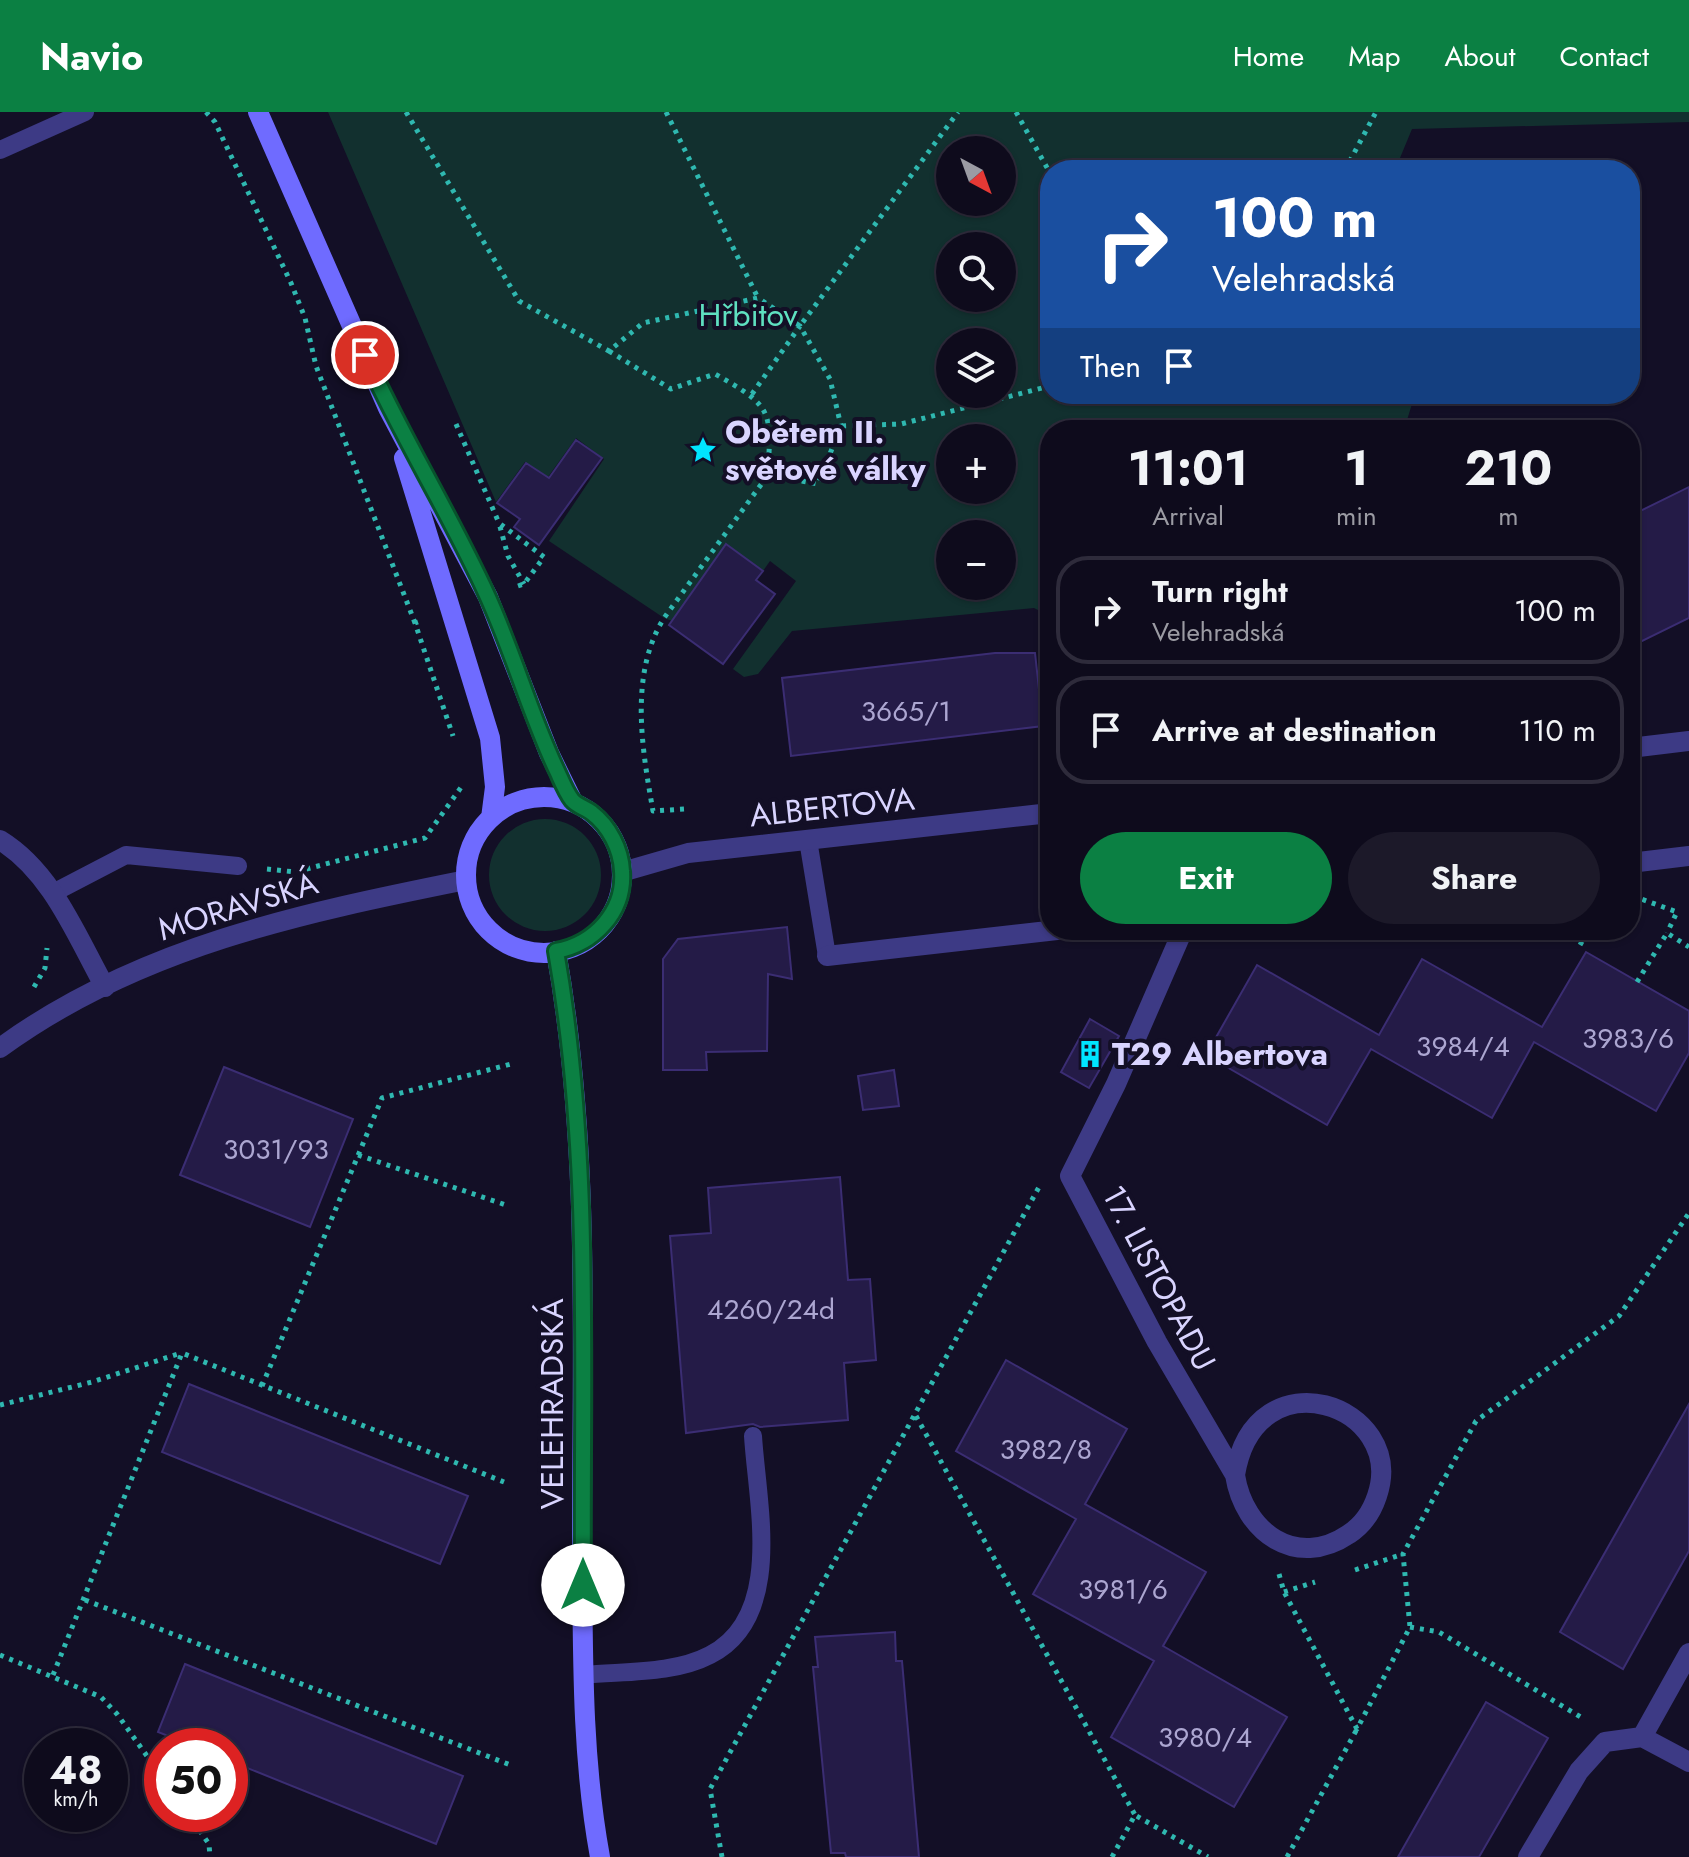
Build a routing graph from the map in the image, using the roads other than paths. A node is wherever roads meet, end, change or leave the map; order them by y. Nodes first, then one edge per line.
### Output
1 (85, 112) edge
2 (258, 112) edge
3 (0, 150) edge
4 (388, 408) junction
5 (1689, 741) edge
6 (1640, 747) edge
7 (573, 802) junction
8 (1040, 814) edge
9 (491, 818) junction
10 (0, 840) edge
11 (808, 840) junction
12 (1689, 856) edge
13 (1640, 862) edge
14 (238, 866) road end
15 (622, 872) junction
16 (466, 880) junction
17 (53, 893) junction
18 (1040, 932) edge
19 (1179, 940) edge
20 (556, 951) junction
21 (827, 956) joint
22 (105, 987) junction
23 (0, 1048) edge
24 (753, 1436) dead end
25 (1235, 1475) junction
26 (1689, 1653) edge
27 (584, 1675) junction
28 (1642, 1737) junction
29 (1689, 1762) edge
30 (600, 1857) edge
31 (1528, 1857) edge

1 - 3 lane
2 - 4 main road
4 - 7 main road
4 - 9 main road
5 - 6 street
7 - 9 main road
7 - 15 main road
8 - 11 street, ALBERTOVA
9 - 16 main road
10 - 17 street
11 - 15 street, ALBERTOVA
11 - 21 lane
12 - 13 street
14 - 17 lane
15 - 20 main road
16 - 20 main road
16 - 22 street, MORAVSKÁ
17 - 22 street
18 - 21 street
19 - 25 street, 17. LISTOPADU
20 - 27 main road, VELEHRADSKÁ
22 - 23 street, MORAVSKÁ
24 - 27 lane
25 - 25 street, 17. LISTOPADU
26 - 28 street
27 - 30 main road, VELEHRADSKÁ
28 - 29 street
28 - 31 street

